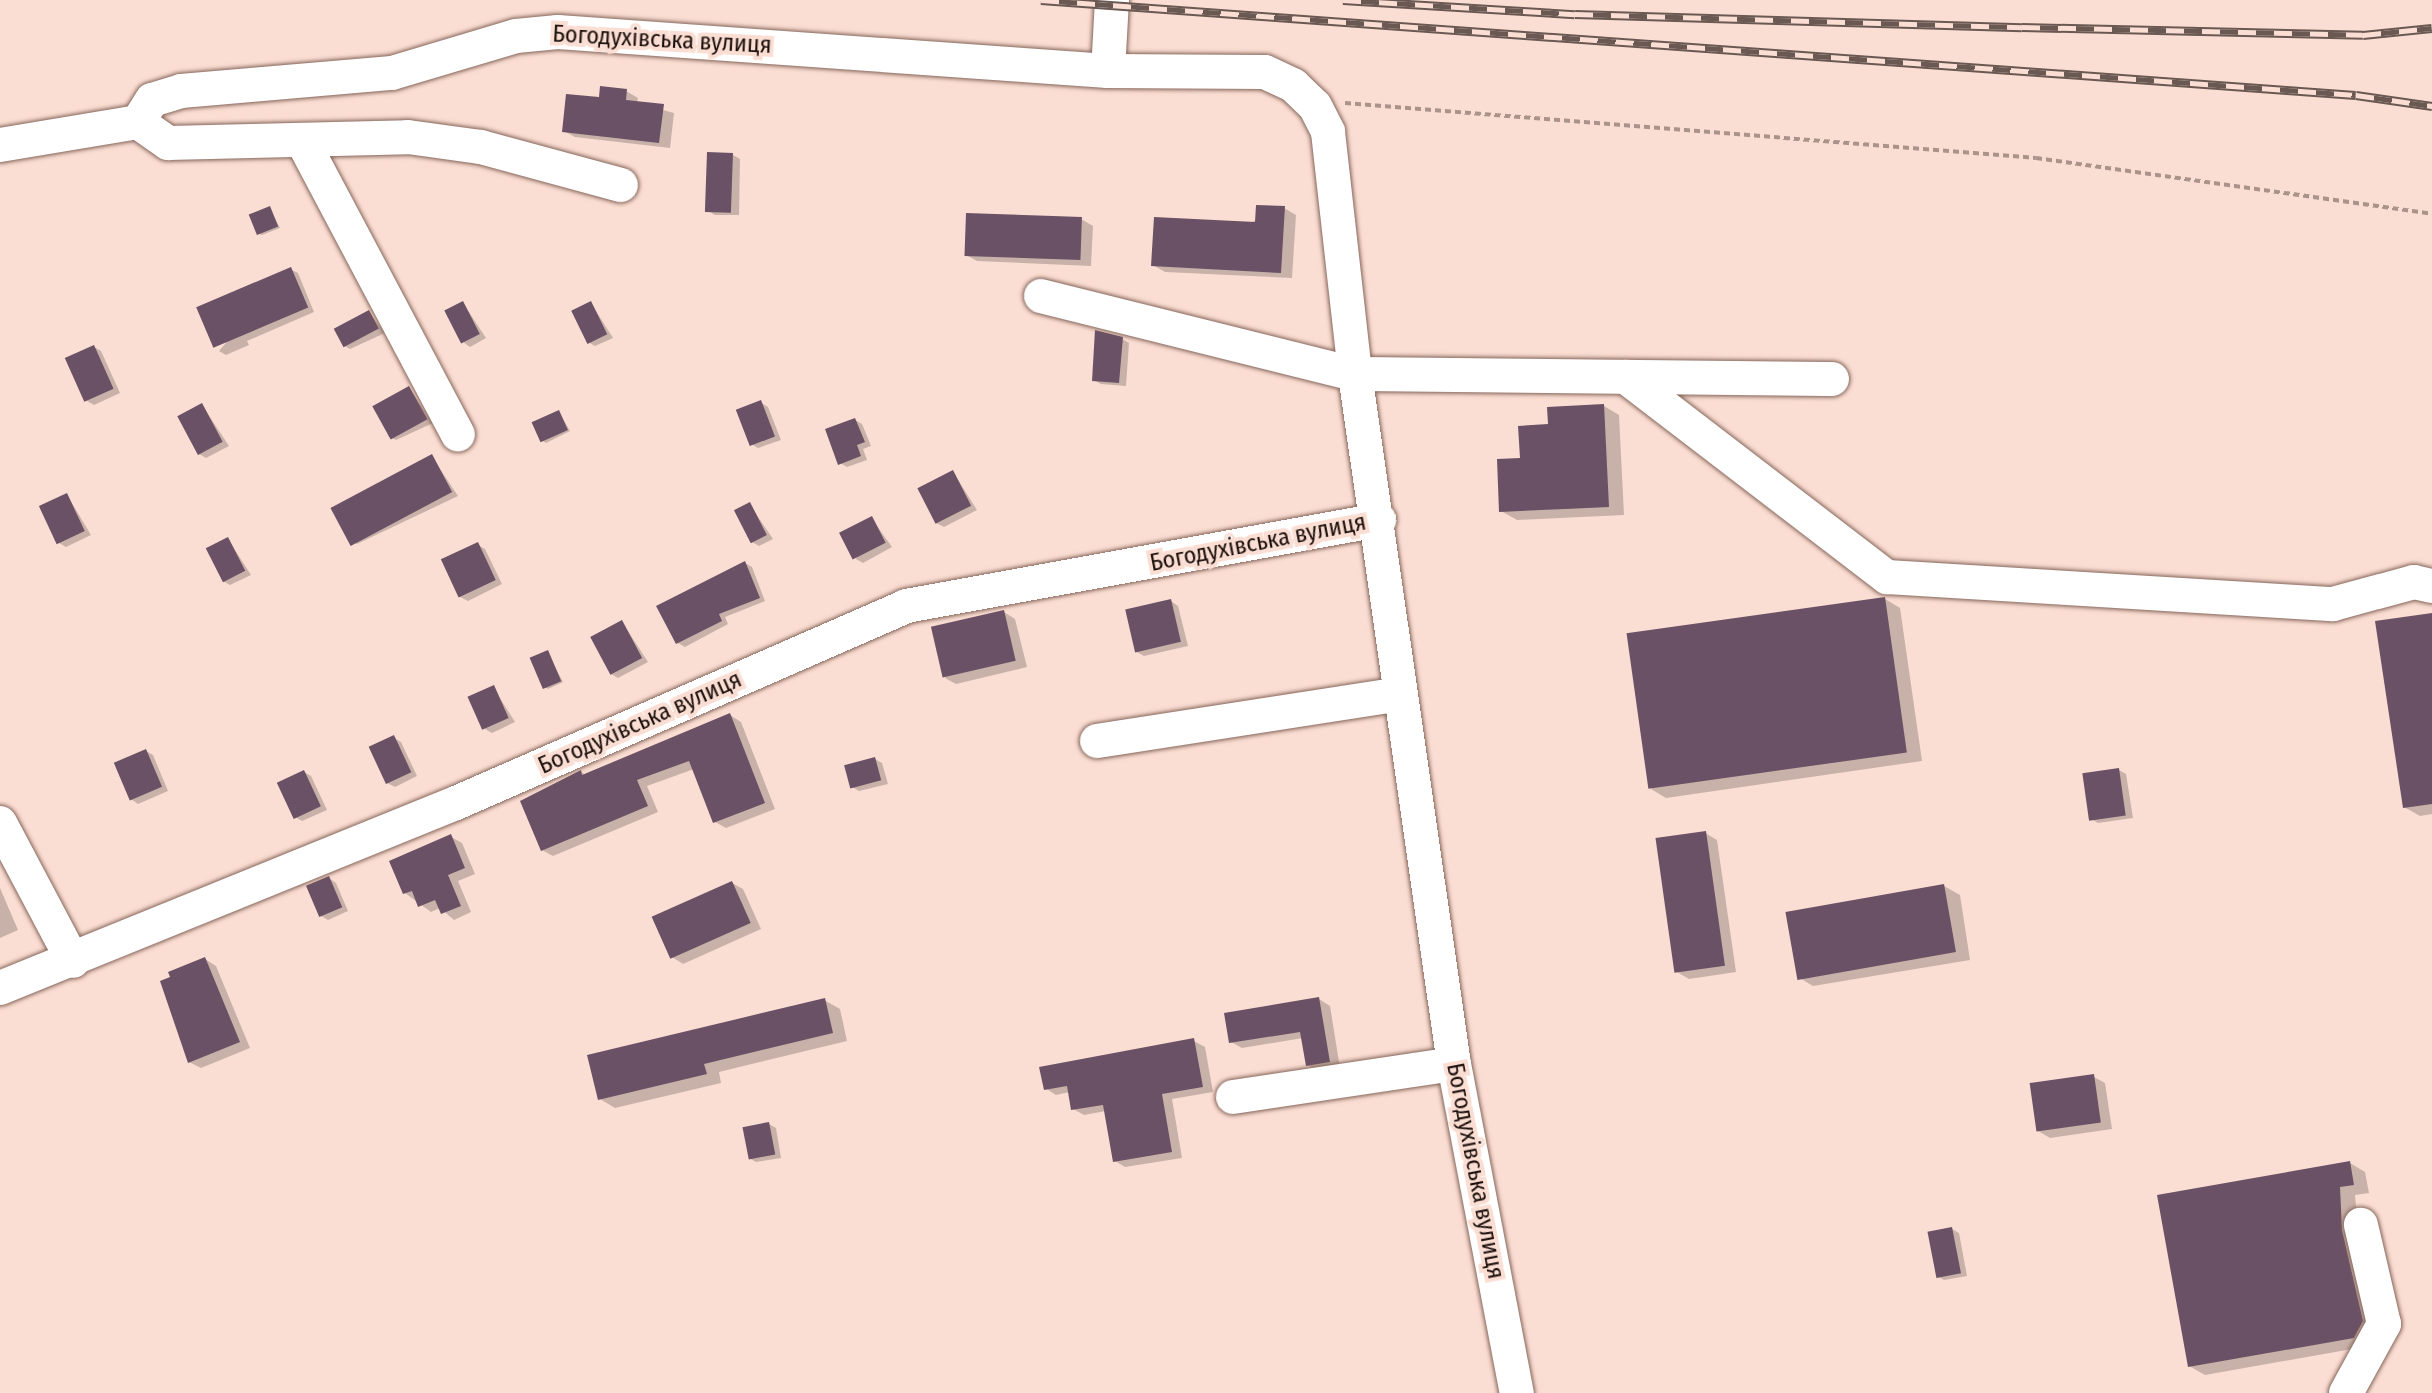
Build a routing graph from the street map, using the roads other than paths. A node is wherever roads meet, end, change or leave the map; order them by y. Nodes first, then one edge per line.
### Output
1 (1112, 0) edge
2 (1108, 71) junction
3 (138, 122) junction
4 (303, 142) junction
5 (0, 145) edge
6 (621, 185) dead end
7 (1041, 296) dead end
8 (1355, 374) junction
9 (1626, 377) junction
10 (1832, 379) dead end
11 (458, 435) dead end
12 (1379, 520) junction
13 (2432, 586) edge
14 (1399, 694) junction
15 (1097, 741) dead end
16 (0, 823) edge
17 (73, 961) junction
18 (0, 988) edge
19 (1454, 1064) junction
20 (1233, 1097) dead end
21 (2361, 1225) dead end
22 (1517, 1393) edge
23 (2346, 1393) edge

1 - 2 street
2 - 3 street, Богодухівська вулиця
2 - 8 street, Богодухівська вулиця
3 - 4 street
3 - 5 street
4 - 6 street
4 - 11 street
7 - 8 street
8 - 9 street
8 - 12 street, Богодухівська вулиця
9 - 10 street
9 - 13 street
12 - 14 street, Богодухівська вулиця
12 - 17 street, Богодухівська вулиця
14 - 15 street
14 - 19 street, Богодухівська вулиця
16 - 17 street
17 - 18 street, Богодухівська вулиця
19 - 20 street
19 - 22 street, Богодухівська вулиця
21 - 23 street

